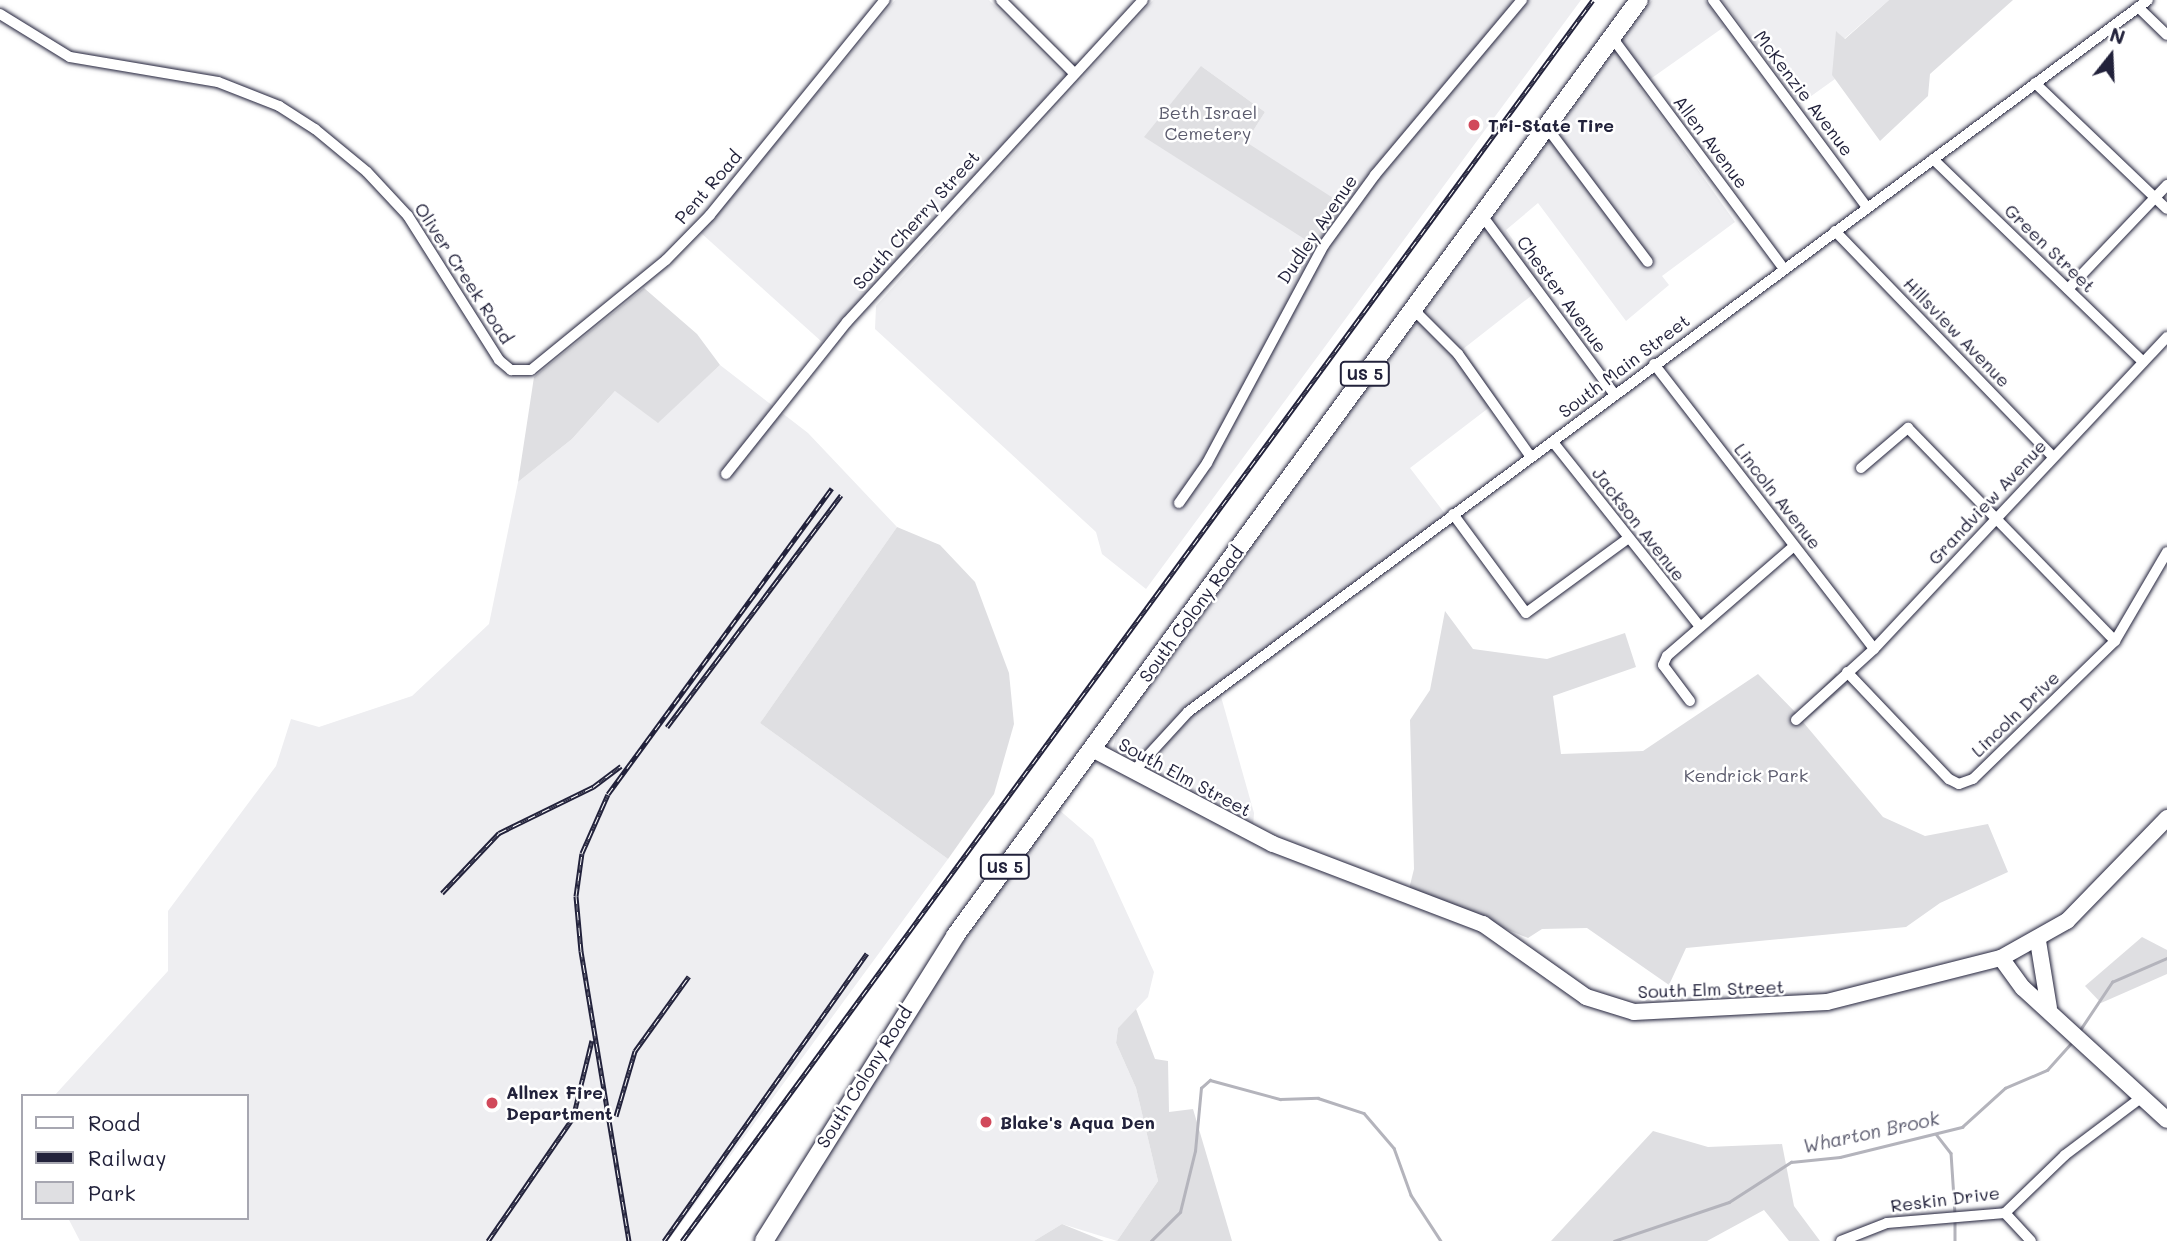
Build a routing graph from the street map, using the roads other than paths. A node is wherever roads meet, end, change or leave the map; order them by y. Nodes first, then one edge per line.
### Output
1 (885, 0) edge
2 (1000, 0) edge
3 (1143, 0) edge
4 (1522, 0) edge
5 (1639, 0) edge
6 (1713, 0) edge
7 (2148, 0) edge
8 (2138, 7) junction
9 (0, 14) edge
10 (2167, 35) edge
11 (1611, 36) junction
12 (1074, 73) junction
13 (2035, 83) junction
14 (1545, 125) junction
15 (1933, 159) junction
16 (2167, 185) edge
17 (2155, 198) junction
18 (1867, 207) junction
19 (2167, 209) edge
20 (1481, 214) junction
21 (1835, 231) junction
22 (1648, 262) dead end
23 (1783, 268) junction
24 (2068, 289) junction
25 (1413, 309) junction
26 (2167, 337) edge
27 (2143, 362) junction
28 (1654, 365) junction
29 (531, 370) joint
30 (1614, 394) junction
31 (1553, 442) junction
32 (1531, 457) junction
33 (2053, 457) junction
34 (1861, 468) dead end
35 (726, 474) dead end
36 (1179, 503) dead end
37 (1453, 514) junction
38 (1995, 520) junction
39 (1627, 538) junction
40 (1794, 546) junction
41 (2167, 552) edge
42 (1700, 627) junction
43 (2115, 641) junction
44 (1874, 649) junction
45 (1847, 672) junction
46 (1690, 701) dead end
47 (1796, 720) dead end
48 (1092, 749) junction
49 (1133, 772) junction
50 (2167, 818) edge
51 (2038, 942) junction
52 (2001, 958) junction
53 (2049, 1008) junction
54 (2142, 1097) junction
55 (2167, 1120) edge
56 (2005, 1213) junction
57 (764, 1241) edge
58 (1841, 1241) edge
59 (2031, 1241) edge

1 - 29 street, Pent Road
2 - 12 street
3 - 12 street, South Cherry Street
4 - 36 street, Dudley Avenue
5 - 11 main road, South Colony Road / US 5
6 - 18 street, McKenzie Avenue
7 - 8 street, South Main Street
8 - 10 street
8 - 13 street, South Main Street
9 - 29 street, Oliver Creek Road
11 - 14 main road, South Colony Road / US 5
11 - 23 street, Allen Avenue
12 - 35 street, South Cherry Street
13 - 15 street, South Main Street
13 - 17 street
14 - 20 main road, South Colony Road / US 5
14 - 22 street
15 - 18 street, South Main Street
15 - 24 street, Green Street
16 - 17 street
17 - 19 street
17 - 24 street
18 - 21 street, South Main Street
20 - 25 main road, South Colony Road / US 5
20 - 30 street, Chester Avenue
21 - 23 street, South Main Street
21 - 33 street, Hillsview Avenue
23 - 28 street, South Main Street
24 - 27 street, Green Street
25 - 32 street
25 - 48 main road, South Colony Road / US 5
26 - 27 street, Grandview Avenue
27 - 33 street, Grandview Avenue
28 - 30 street, South Main Street
28 - 40 street, Lincoln Avenue
30 - 31 street, South Main Street
31 - 32 street, South Main Street
31 - 39 street, Jackson Avenue
32 - 37 street, South Main Street
33 - 38 street, Grandview Avenue
34 - 38 street
37 - 39 street
37 - 49 street, South Main Street
38 - 43 street
38 - 44 street, Grandview Avenue
39 - 42 street, Jackson Avenue
40 - 42 street
40 - 44 street, Lincoln Avenue
41 - 43 street
42 - 46 street
43 - 45 street, Lincoln Drive
44 - 45 street, Grandview Avenue
45 - 47 street, Grandview Avenue
48 - 49 main road, South Elm Street
48 - 57 main road, South Colony Road / US 5
49 - 52 main road, South Elm Street
50 - 51 main road, South Elm Street
51 - 52 main road, South Elm Street
51 - 53 main road
52 - 53 main road
53 - 54 main road
54 - 55 main road
54 - 56 street, Reskin Drive
56 - 58 street, Reskin Drive
56 - 59 street

